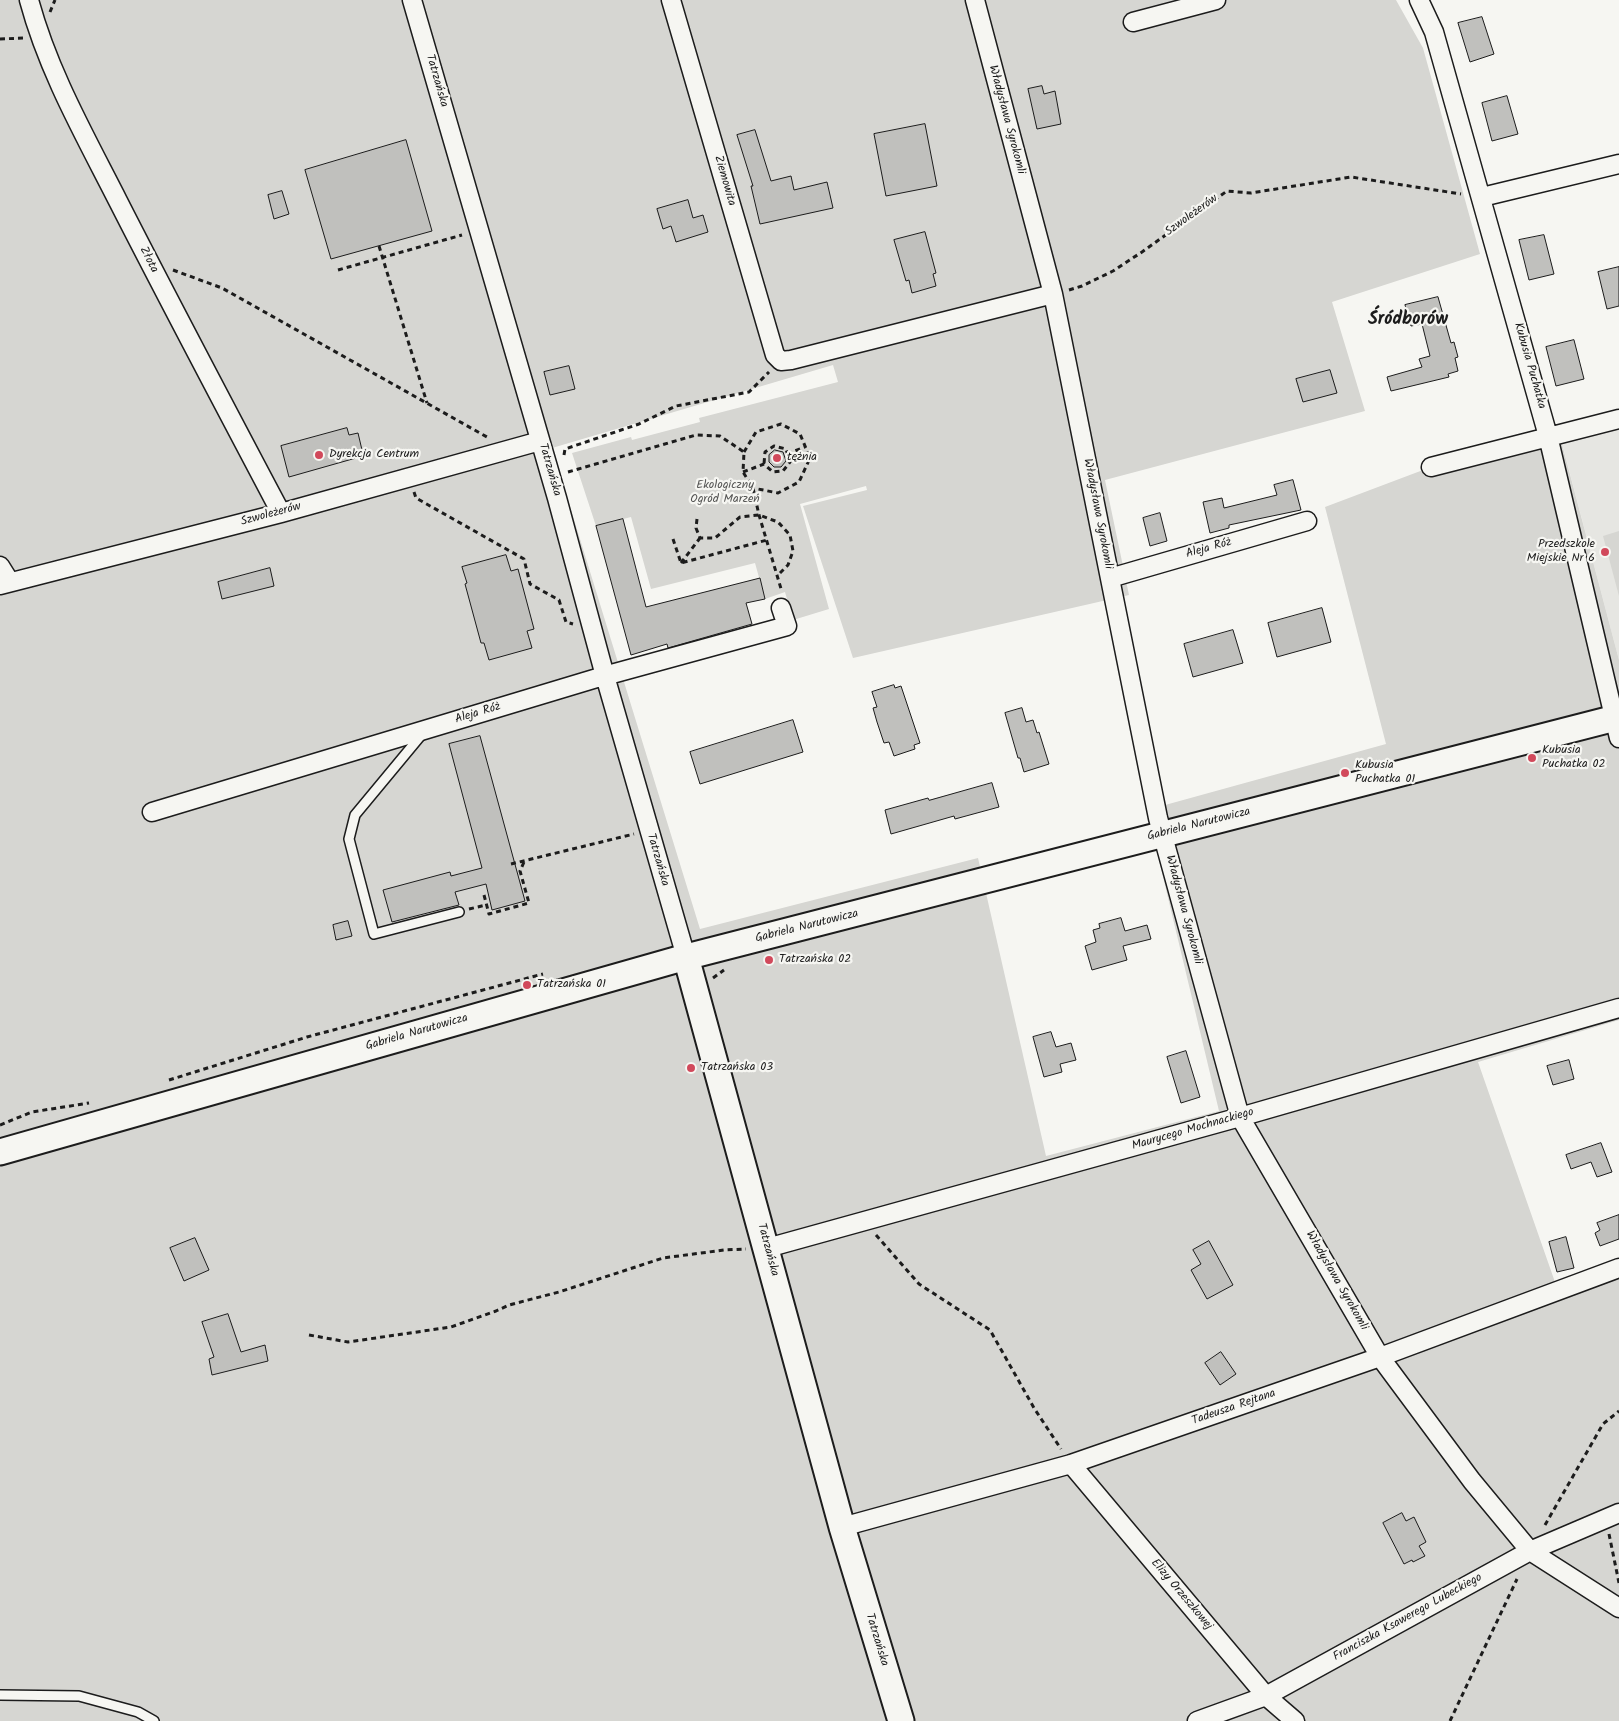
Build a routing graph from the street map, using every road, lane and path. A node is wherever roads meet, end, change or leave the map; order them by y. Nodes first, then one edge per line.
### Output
1 (29, 0) edge
2 (412, 0) edge
3 (671, 0) edge
4 (975, 0) edge
5 (1216, 0) edge
6 (1419, 0) edge
7 (1133, 22) dead end
8 (1619, 164) edge
9 (1482, 197) junction
10 (479, 230) junction
11 (379, 246) dead end
12 (383, 257) junction
13 (148, 261) junction
14 (338, 270) dead end
15 (1053, 294) junction
16 (781, 361) junction
17 (427, 403) junction
18 (1619, 420) edge
19 (1548, 436) junction
20 (540, 441) junction
21 (805, 446) junction
22 (509, 450) junction
23 (744, 452) junction
24 (787, 454) junction
25 (764, 464) junction
26 (1431, 467) dead end
27 (743, 472) junction
28 (556, 475) junction
29 (408, 478) junction
30 (753, 488) junction
31 (280, 513) junction
32 (759, 515) junction
33 (697, 519) dead end
34 (1307, 521) dead end
35 (700, 538) junction
36 (673, 539) dead end
37 (767, 540) junction
38 (681, 563) junction
39 (0, 566) edge
40 (778, 575) junction
41 (1110, 578) junction
42 (5, 584) edge
43 (782, 600) joint
44 (580, 626) dead end
45 (605, 676) junction
46 (1617, 725) edge
47 (427, 729) junction
48 (152, 812) dead end
49 (649, 830) junction
50 (1162, 835) junction
51 (524, 861) junction
52 (511, 864) dead end
53 (484, 895) dead end
54 (459, 912) dead end
55 (686, 957) junction
56 (725, 970) dead end
57 (548, 973) dead end
58 (712, 986) dead end
59 (1619, 1008) edge
60 (165, 1081) dead end
61 (89, 1103) dead end
62 (1240, 1117) junction
63 (0, 1125) edge
64 (0, 1152) edge
65 (863, 1221) junction
66 (767, 1248) junction
67 (1619, 1268) edge
68 (309, 1335) dead end
69 (1380, 1357) junction
70 (1619, 1411) edge
71 (1071, 1464) junction
72 (1612, 1516) edge
73 (842, 1527) junction
74 (1530, 1551) junction
75 (1619, 1583) edge
76 (1619, 1608) edge
77 (0, 1695) edge
78 (1266, 1696) junction
79 (154, 1721) edge
80 (900, 1721) edge
81 (1197, 1721) edge
82 (1295, 1721) edge
83 (1450, 1721) edge

1 - 13 street, Złota
2 - 10 street, Tatrzańska
3 - 16 street, Ziemowita
4 - 15 street, Władysława Syrokomli
5 - 7 street
6 - 9 street, Kubusia Puchatka
8 - 9 street
9 - 15 path, Szwoleżerów
9 - 19 street, Kubusia Puchatka
10 - 12 path
10 - 20 street, Tatrzańska
11 - 12 path
12 - 14 path
12 - 17 path
13 - 17 path
13 - 31 street, Złota
15 - 16 street
15 - 41 street, Władysława Syrokomli
16 - 28 path
17 - 22 path
18 - 19 street
19 - 26 street
19 - 46 street, Kubusia Puchatka
20 - 22 street, Szwoleżerów
20 - 28 street, Tatrzańska
21 - 23 path
21 - 24 path
21 - 30 path
22 - 29 street, Szwoleżerów
23 - 27 path
23 - 28 path
24 - 25 path
24 - 25 path
25 - 27 path
27 - 30 path
28 - 45 street, Tatrzańska
29 - 31 street, Szwoleżerów
29 - 44 path
30 - 32 path
31 - 42 street, Szwoleżerów
32 - 35 path
32 - 37 path
32 - 40 path
33 - 35 path
34 - 41 street, Aleja Róż
35 - 38 path
36 - 38 path
37 - 38 path
37 - 40 path
39 - 42 street
40 - 43 path
41 - 50 street, Władysława Syrokomli
43 - 45 street, Aleja Róż
45 - 47 street, Aleja Róż
45 - 49 street, Tatrzańska
46 - 50 street, Gabriela Narutowicza
47 - 48 street, Aleja Róż
47 - 54 lane
49 - 51 path
49 - 55 street, Tatrzańska
50 - 55 street, Gabriela Narutowicza
50 - 62 street, Władysława Syrokomli
51 - 52 path
51 - 53 path
55 - 64 street, Gabriela Narutowicza
55 - 66 street, Tatrzańska
56 - 58 path
57 - 60 path
59 - 62 street, Maurycego Mochnackiego
61 - 63 path
62 - 65 street, Maurycego Mochnackiego
62 - 69 street, Władysława Syrokomli
65 - 66 street, Maurycego Mochnackiego
65 - 71 path
66 - 68 path
66 - 73 street, Tatrzańska
67 - 69 street, Tadeusza Rejtana
69 - 71 street, Tadeusza Rejtana
69 - 74 street, Władysława Syrokomli
70 - 74 path
71 - 73 street, Tadeusza Rejtana
71 - 78 street, Elizy Orzeszkowej
72 - 74 street, Franciszka Ksawerego Lubeckiego
72 - 75 path
73 - 80 street, Tatrzańska
74 - 76 street, Władysława Syrokomli
74 - 78 street, Franciszka Ksawerego Lubeckiego
74 - 83 path
77 - 79 lane
78 - 81 street, Franciszka Ksawerego Lubeckiego
78 - 82 street, Elizy Orzeszkowej

